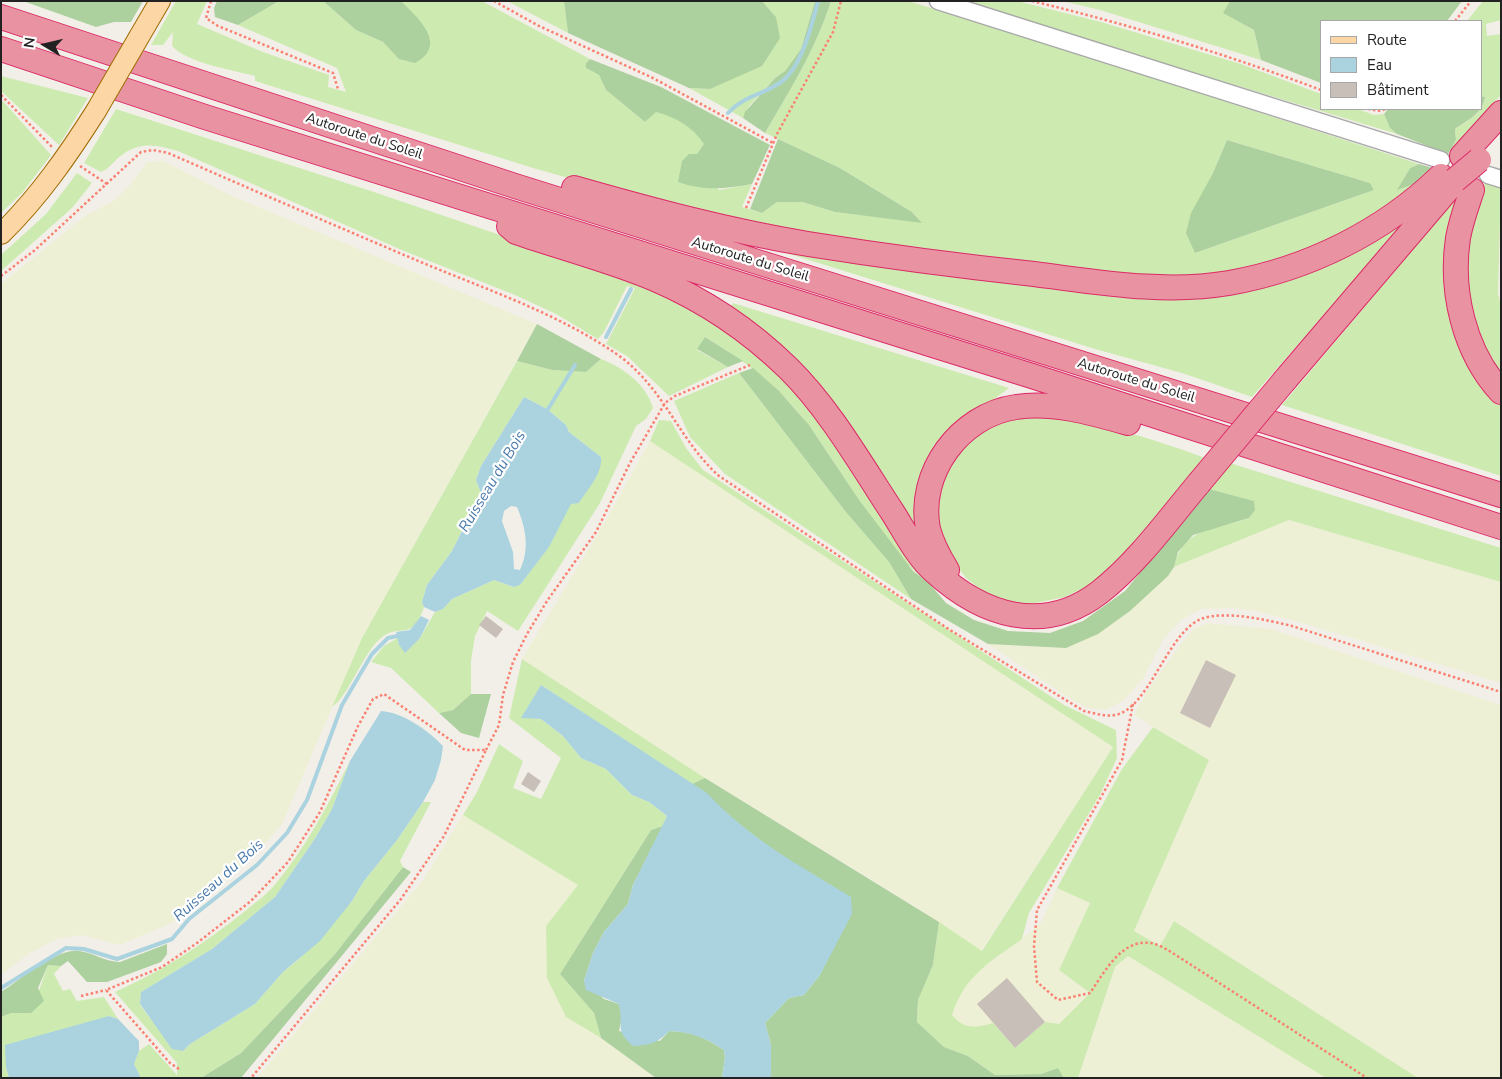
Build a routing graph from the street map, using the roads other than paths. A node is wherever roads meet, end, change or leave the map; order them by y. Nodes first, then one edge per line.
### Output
1 (160, 1) edge
2 (938, 1) edge
3 (1, 17) edge
4 (1, 50) edge
5 (1501, 113) edge
6 (1473, 164) edge
7 (515, 186) junction
8 (484, 206) junction
9 (1, 234) edge
10 (1501, 392) edge
11 (1192, 428) junction
12 (1501, 495) edge
13 (1501, 527) edge
14 (962, 593) junction

1 - 9 main road, bridge
2 - 6 street
3 - 7 highway, Autoroute du Soleil
4 - 8 highway, Autoroute du Soleil
5 - 6 highway
6 - 7 highway
6 - 10 highway
6 - 14 highway, bridge
7 - 12 highway, Autoroute du Soleil
8 - 11 highway, Autoroute du Soleil
8 - 14 highway
11 - 13 highway, Autoroute du Soleil
11 - 14 highway

